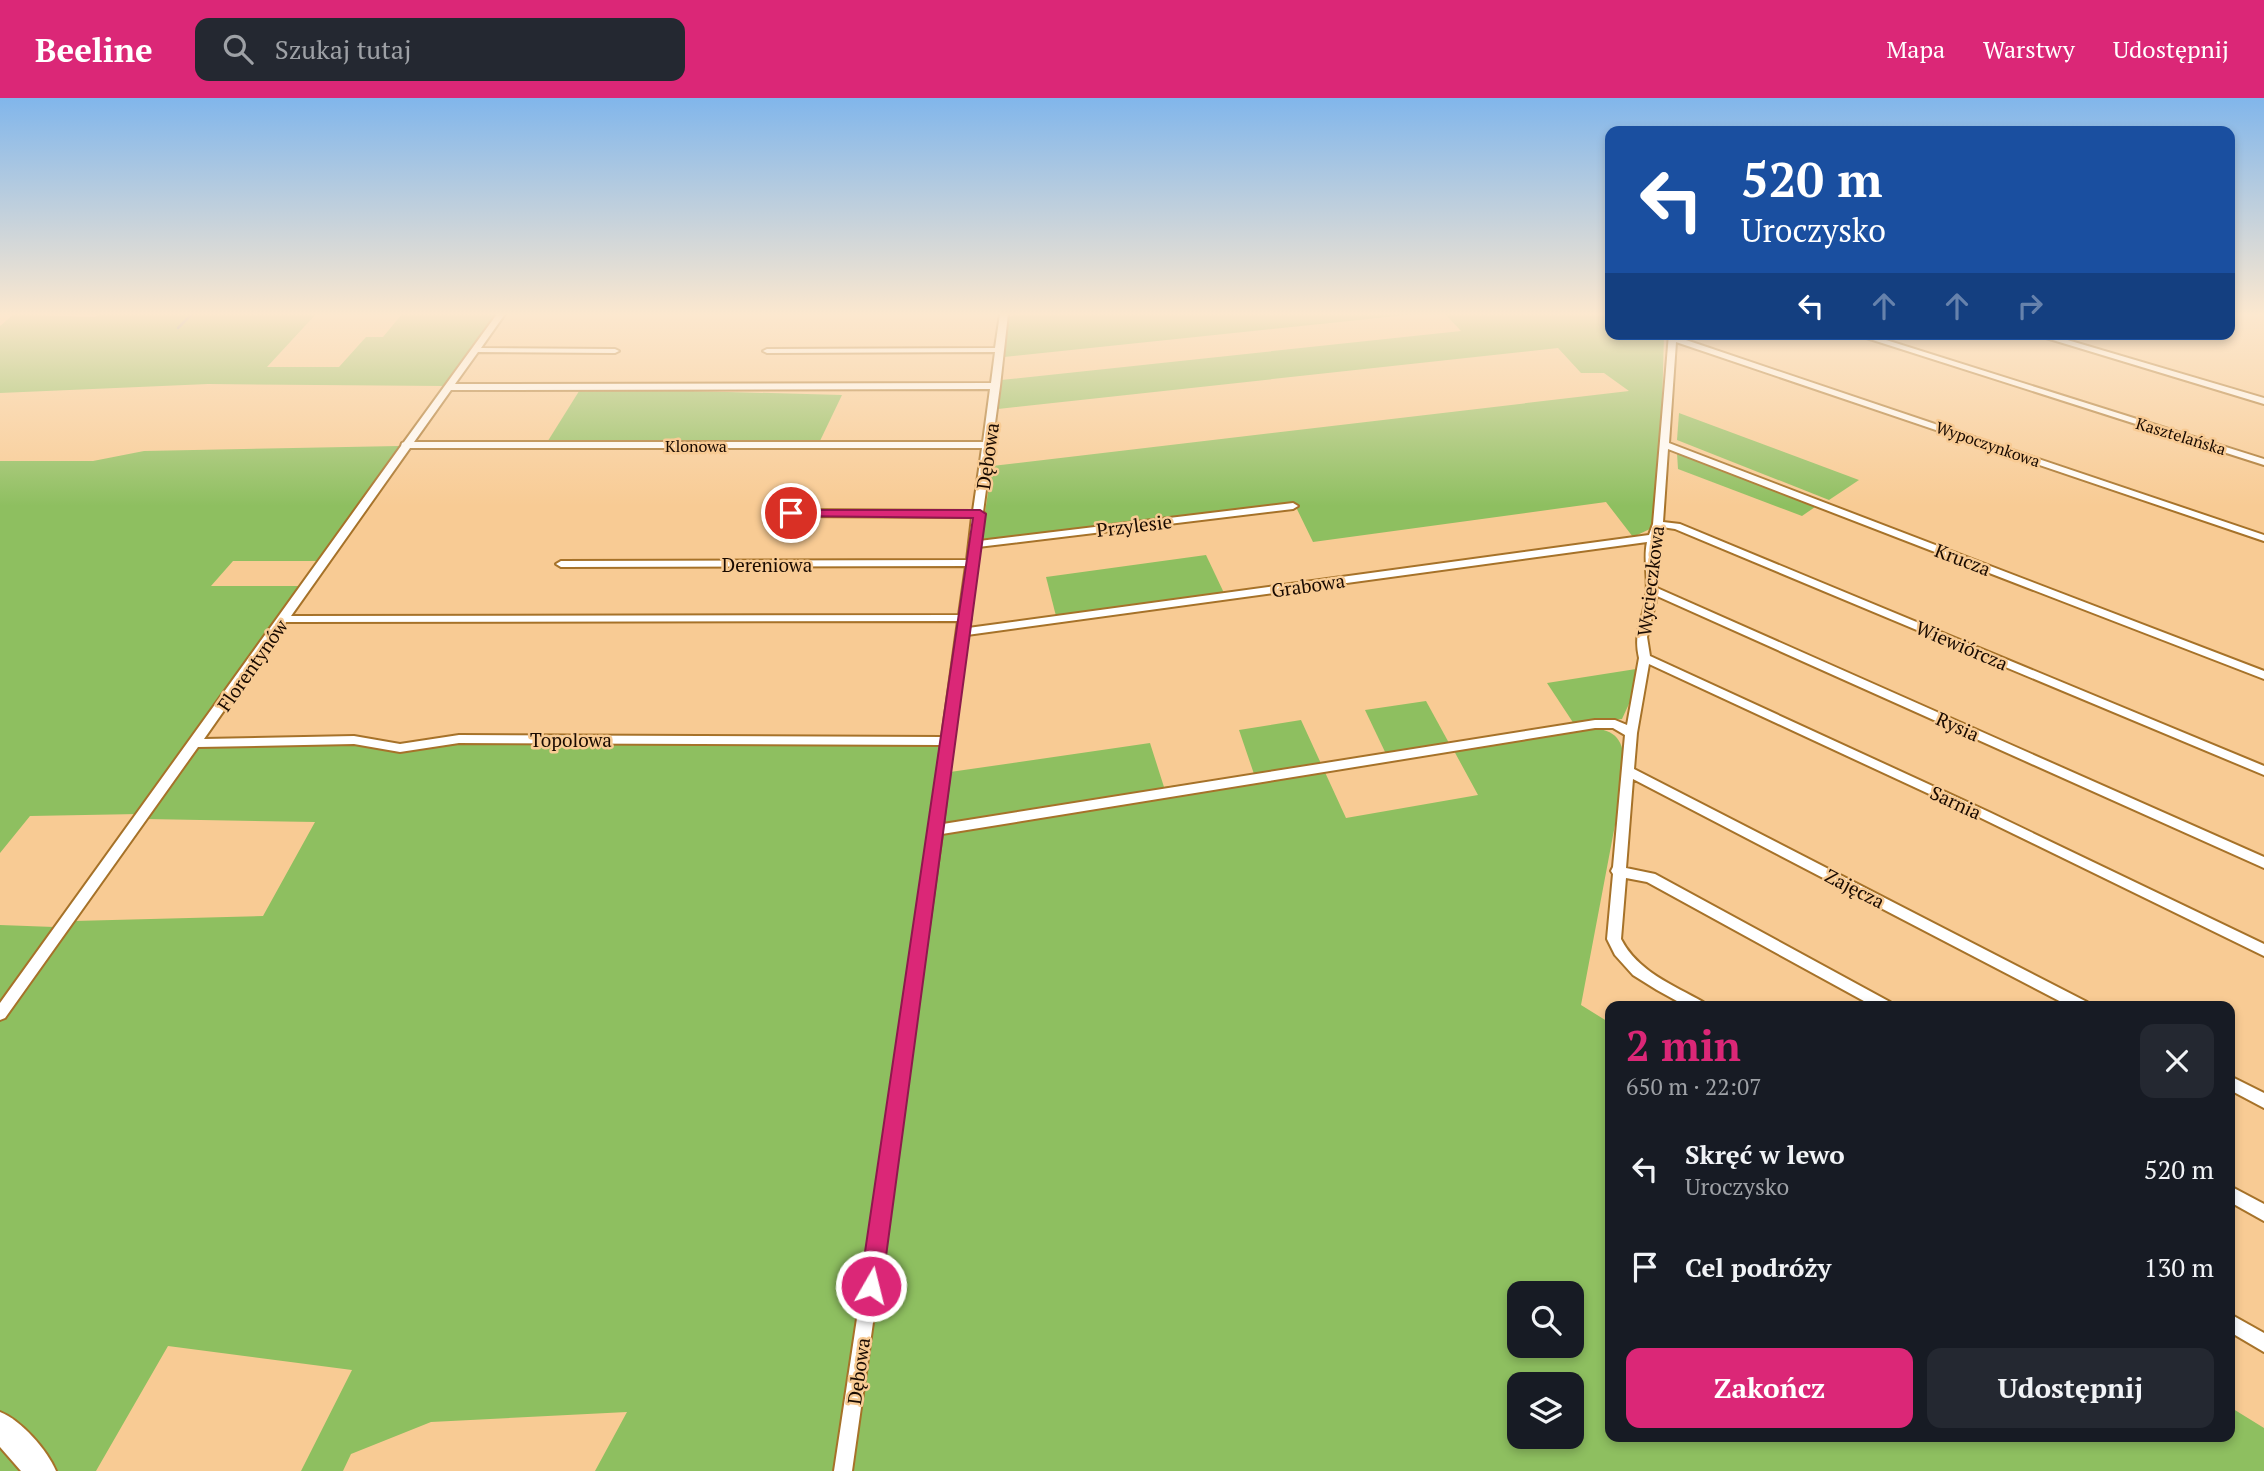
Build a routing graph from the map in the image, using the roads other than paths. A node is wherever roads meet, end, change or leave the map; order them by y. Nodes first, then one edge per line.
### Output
1 (454, 378) edge
2 (997, 378) edge
3 (1668, 378) edge
4 (1795, 378) edge
5 (1998, 378) edge
6 (2186, 378) edge
7 (996, 386) junction
8 (447, 387) junction
9 (2264, 401) edge
10 (1662, 443) junction
11 (405, 445) junction
12 (988, 445) junction
13 (2264, 462) edge
14 (1293, 506) dead end
15 (791, 513) dead end
16 (980, 514) junction
17 (1658, 524) junction
18 (1652, 538) junction
19 (2264, 538) edge
20 (976, 544) junction
21 (974, 563) junction
22 (561, 564) dead end
23 (1653, 590) junction
24 (284, 619) junction
25 (965, 625) junction
26 (1646, 658) junction
27 (2264, 675) edge
28 (1631, 733) junction
29 (948, 741) junction
30 (196, 743) junction
31 (1628, 771) junction
32 (2264, 771) edge
33 (936, 830) junction
34 (2264, 863) edge
35 (1618, 871) junction
36 (2264, 950) edge
37 (1690, 1001) edge
38 (1876, 1001) edge
39 (2072, 1001) edge
40 (0, 1014) edge
41 (2235, 1086) edge
42 (2264, 1101) edge
43 (2235, 1197) edge
44 (2264, 1213) edge
45 (2235, 1326) edge
46 (2264, 1343) edge
47 (0, 1426) edge
48 (41, 1471) edge
49 (843, 1471) edge

1 - 8 street, Florentynów
2 - 7 street, Dębowa
3 - 10 street, Wycieczkowa
4 - 19 street, Wypoczynkowa
5 - 13 street, Kasztelańska
6 - 9 street
7 - 8 street
7 - 12 street, Dębowa
8 - 11 street, Florentynów
10 - 17 street, Wycieczkowa
10 - 27 street, Krucza
11 - 12 street, Klonowa
11 - 24 street, Florentynów
12 - 16 street, Dębowa
14 - 20 street, Przylesie
15 - 16 street
16 - 20 street, Dębowa
17 - 18 street, Wycieczkowa
17 - 32 street, Wiewiórcza
18 - 23 street, Wycieczkowa
18 - 25 street, Grabowa
20 - 21 street, Dębowa
21 - 22 street, Dereniowa
21 - 25 street, Dębowa
23 - 26 street, Wycieczkowa
23 - 34 street, Rysia
24 - 25 street, Grabowa
24 - 30 street, Florentynów
25 - 29 street, Dębowa
26 - 28 street, Wycieczkowa
26 - 36 street, Sarnia
28 - 31 street, Wycieczkowa
28 - 33 street
29 - 30 street, Topolowa
29 - 33 street, Dębowa
30 - 40 street, Florentynów
31 - 35 street, Wycieczkowa
31 - 39 street, Zajęcza
33 - 49 street, Dębowa
35 - 37 street, Wycieczkowa
35 - 38 street
41 - 42 street
43 - 44 street
45 - 46 street
47 - 48 main road

